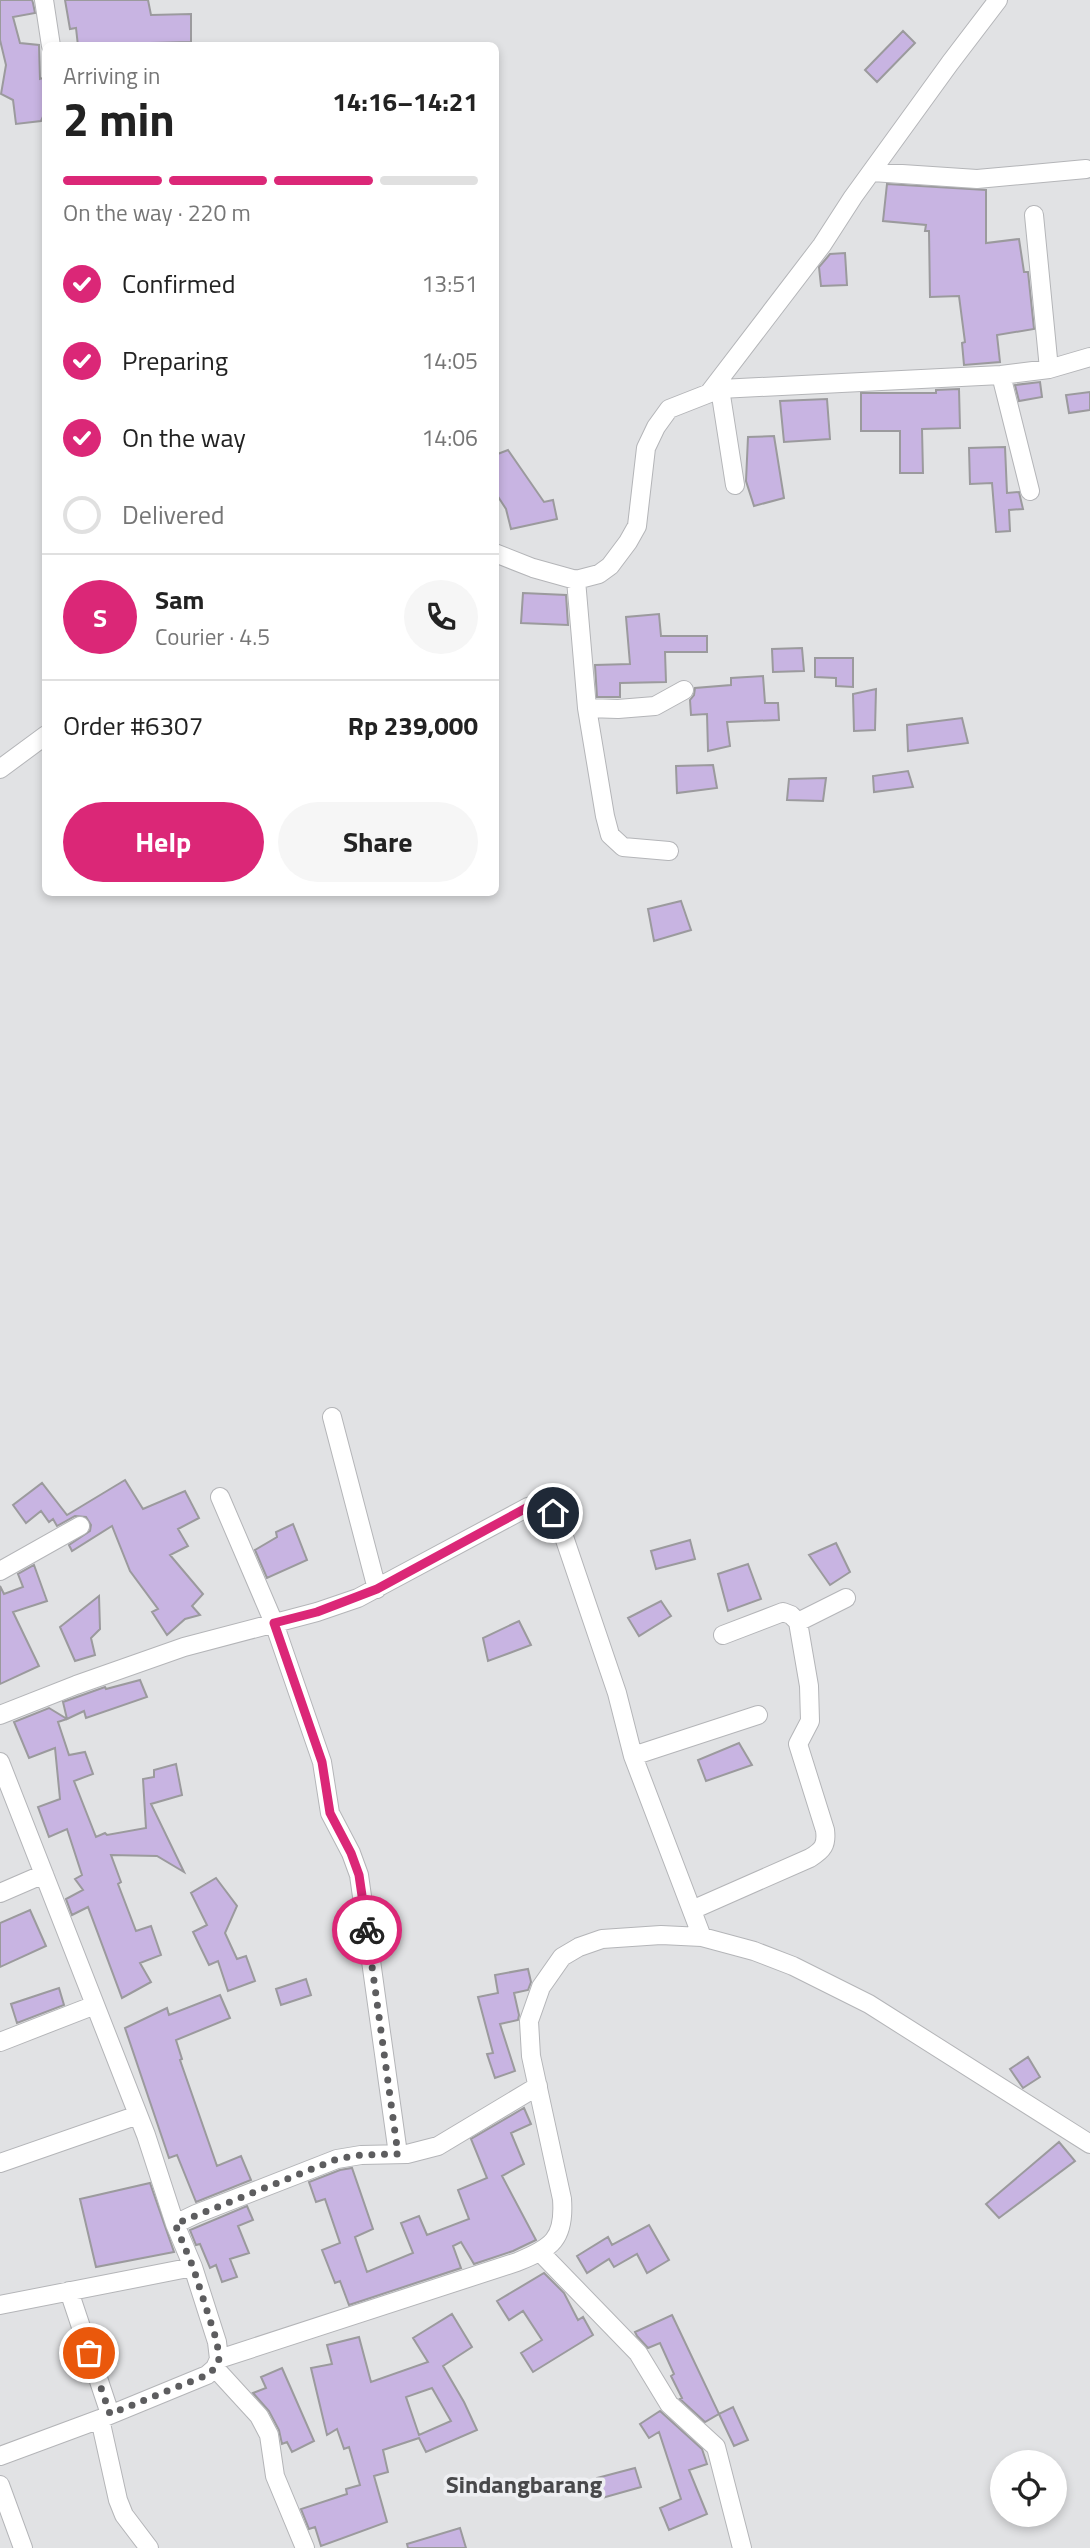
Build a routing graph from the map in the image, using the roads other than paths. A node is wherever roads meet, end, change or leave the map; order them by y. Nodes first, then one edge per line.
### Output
1 (44, 0) edge
2 (998, 0) edge
3 (50, 42) edge
4 (1086, 169) dead end
5 (872, 172) junction
6 (1034, 215) dead end
7 (1090, 357) edge
8 (1049, 369) junction
9 (1000, 375) junction
10 (714, 391) junction
11 (735, 485) dead end
12 (1030, 491) dead end
13 (499, 555) edge
14 (576, 580) junction
15 (684, 690) dead end
16 (587, 708) junction
17 (42, 738) edge
18 (0, 769) edge
19 (669, 851) dead end
20 (332, 1417) dead end
21 (220, 1496) dead end
22 (79, 1526) dead end
23 (0, 1571) edge
24 (377, 1589) junction
25 (846, 1598) dead end
26 (798, 1622) junction
27 (274, 1623) junction
28 (723, 1635) dead end
29 (0, 1715) edge
30 (758, 1715) dead end
31 (633, 1756) junction
32 (0, 1762) edge
33 (44, 1874) junction
34 (0, 1893) edge
35 (692, 1910) junction
36 (702, 1937) junction
37 (95, 2005) junction
38 (0, 2042) edge
39 (538, 2086) junction
40 (138, 2115) junction
41 (1090, 2144) edge
42 (398, 2154) junction
43 (0, 2163) edge
44 (175, 2224) junction
45 (541, 2253) junction
46 (193, 2267) junction
47 (69, 2291) junction
48 (0, 2305) edge
49 (217, 2363) junction
50 (105, 2417) junction
51 (0, 2456) edge
52 (0, 2485) edge
53 (23, 2548) edge
54 (149, 2548) edge
55 (305, 2548) edge
56 (742, 2548) edge

1 - 3 street
2 - 5 street
4 - 5 street
5 - 10 street
6 - 8 street
7 - 8 street
8 - 9 street
9 - 10 street
9 - 12 street
10 - 11 street
10 - 14 street
13 - 14 street
14 - 16 street
15 - 16 street
16 - 19 street
17 - 18 street
20 - 24 street
21 - 27 street
22 - 23 street
24 - 27 street
24 - 31 street
25 - 26 street
26 - 28 street
26 - 35 street
27 - 29 street
27 - 42 street
30 - 31 street
31 - 35 street
32 - 33 street
33 - 34 street
33 - 37 street
35 - 36 street
36 - 39 street
36 - 41 street
37 - 38 street
37 - 40 street
39 - 42 street
39 - 45 street
40 - 43 street
40 - 44 street
42 - 44 street
44 - 46 street
45 - 49 street
45 - 56 street
46 - 47 street
46 - 49 street
47 - 48 street
47 - 50 street
49 - 50 street
49 - 55 street
50 - 51 street
50 - 54 street
52 - 53 street

